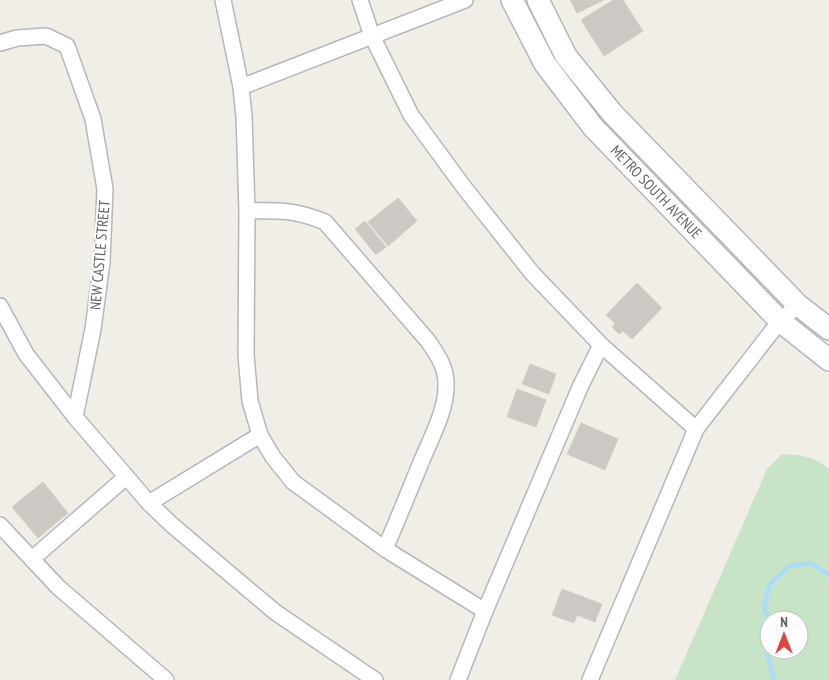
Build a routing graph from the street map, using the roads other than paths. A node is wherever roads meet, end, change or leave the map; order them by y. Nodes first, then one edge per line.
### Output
1 (224, 0) edge
2 (360, 0) edge
3 (465, 0) edge
4 (512, 0) edge
5 (538, 0) edge
6 (372, 36) junction
7 (0, 43) edge
8 (242, 87) junction
9 (247, 211) junction
10 (0, 306) edge
11 (798, 306) junction
12 (780, 321) junction
13 (829, 329) edge
14 (601, 345) junction
15 (829, 360) edge
16 (75, 418) junction
17 (696, 429) junction
18 (260, 435) junction
19 (126, 477) junction
20 (149, 503) junction
21 (0, 524) edge
22 (385, 549) junction
23 (32, 559) junction
24 (486, 611) junction
25 (166, 680) edge
26 (375, 680) edge
27 (458, 680) edge
28 (590, 680) edge

1 - 8 street
2 - 6 street
3 - 6 street
4 - 12 street, METRO SOUTH AVENUE
5 - 11 street, METRO SOUTH AVENUE
6 - 8 street
6 - 14 street
7 - 16 street, NEW CASTLE STREET
8 - 9 street
9 - 18 street
9 - 22 street
10 - 16 street
11 - 12 street
11 - 13 street, METRO SOUTH AVENUE
12 - 15 street, METRO SOUTH AVENUE
12 - 17 street
14 - 17 street
14 - 24 street
16 - 19 street
17 - 28 street
18 - 20 street
18 - 22 street
19 - 20 street
19 - 23 street
20 - 26 street
21 - 23 street
22 - 24 street
23 - 25 street
24 - 27 street

